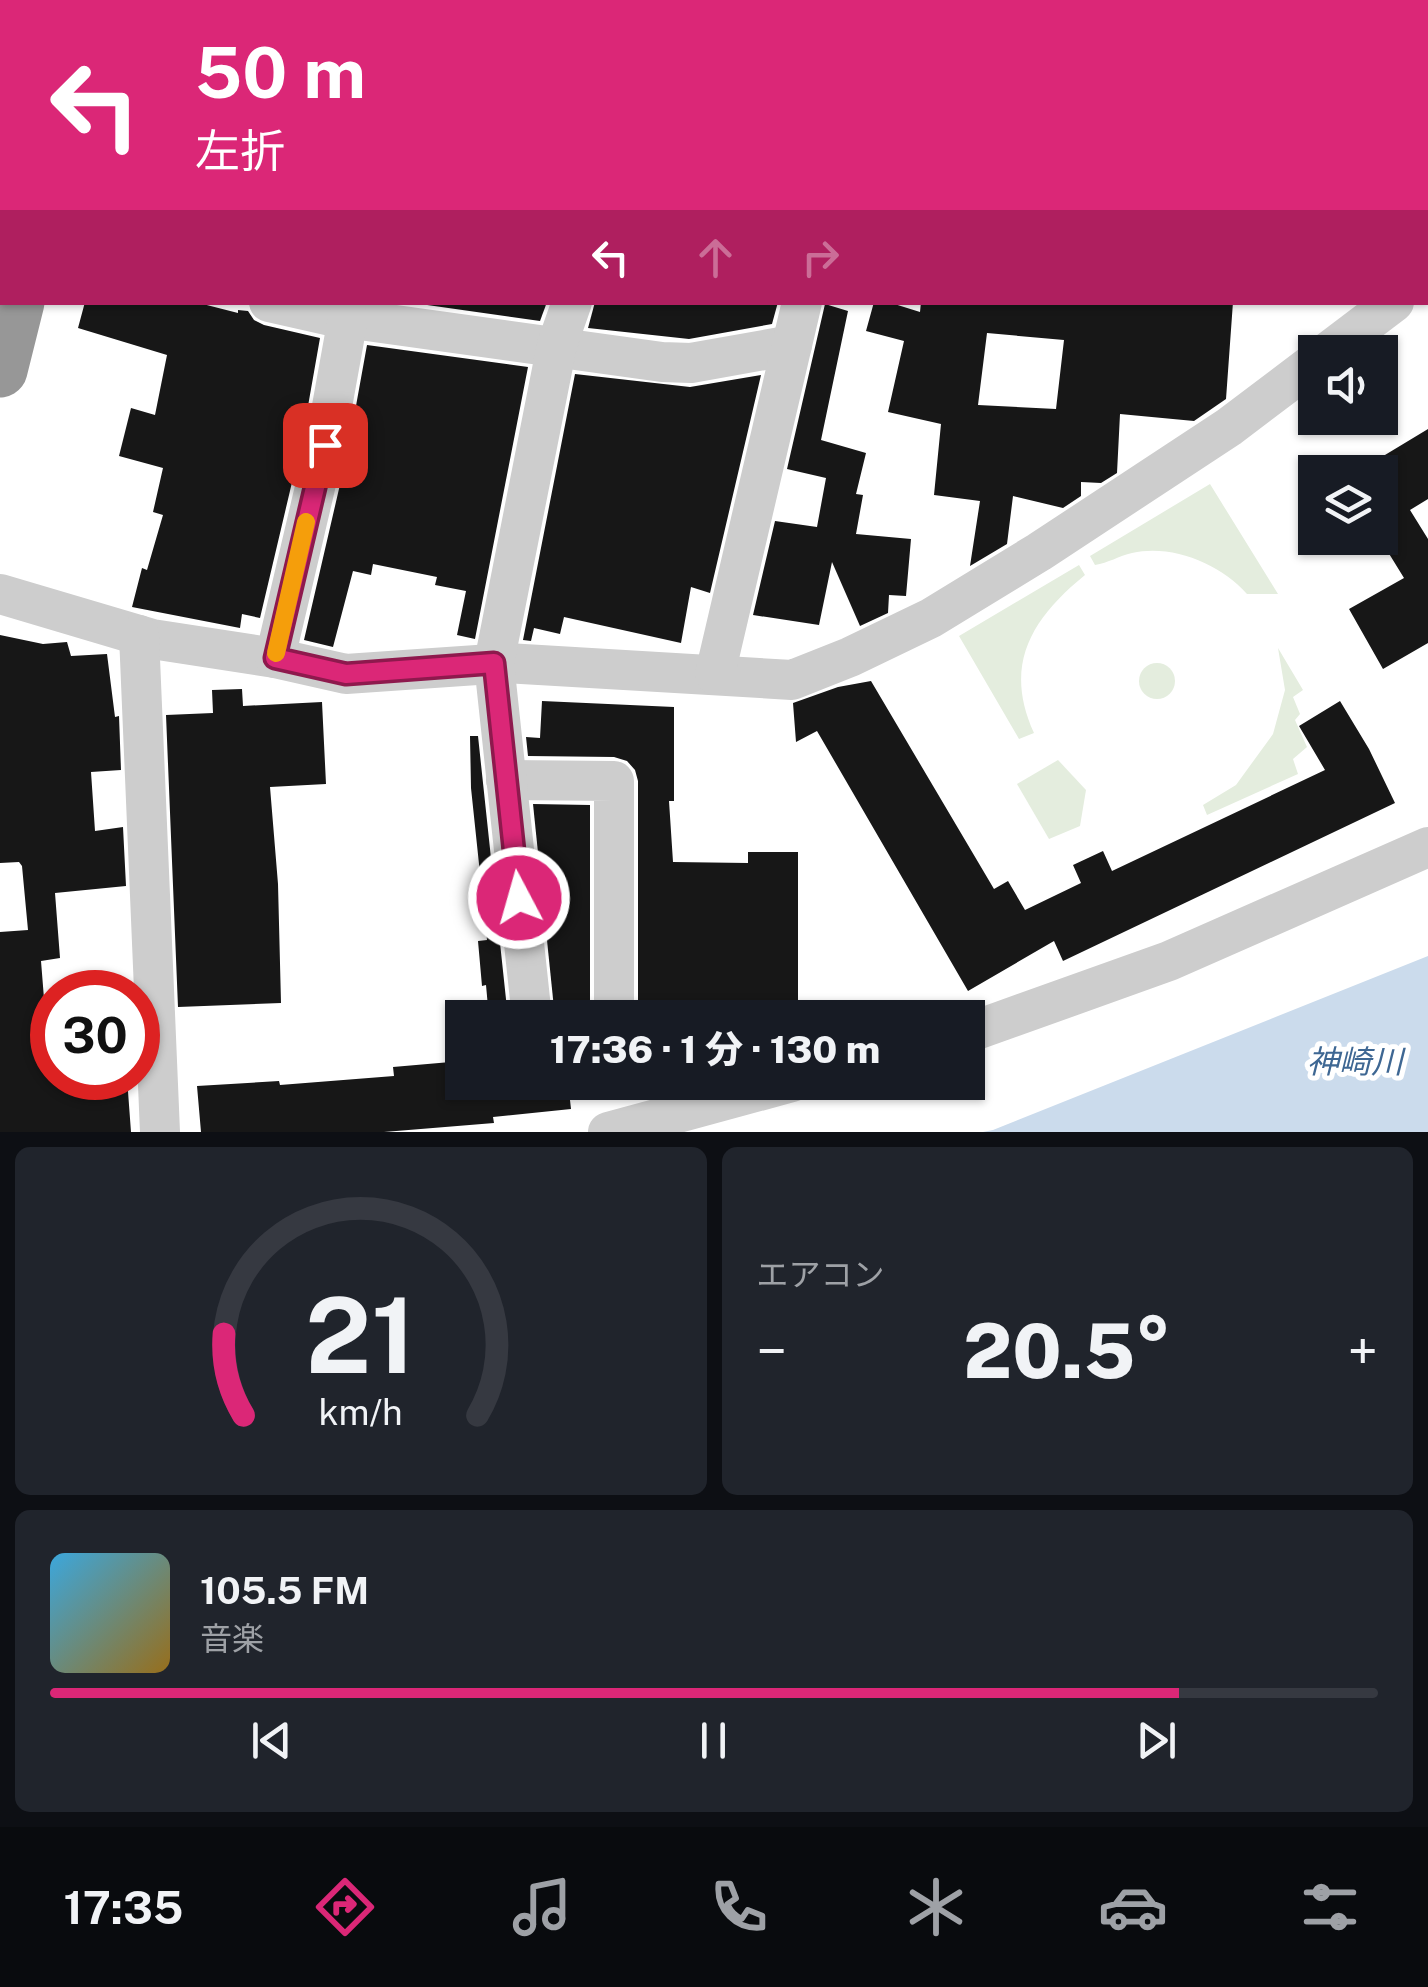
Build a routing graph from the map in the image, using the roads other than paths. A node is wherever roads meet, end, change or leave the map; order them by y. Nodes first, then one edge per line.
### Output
1 (16, 305) edge
2 (289, 305) edge
3 (571, 305) edge
4 (801, 305) edge
5 (1390, 305) edge
6 (337, 312) edge
7 (1350, 335) edge
8 (557, 345) junction
9 (792, 346) junction
10 (0, 370) edge
11 (1298, 375) edge
12 (0, 594) edge
13 (139, 635) junction
14 (275, 658) junction
15 (494, 663) junction
16 (715, 674) junction
17 (506, 780) junction
18 (1428, 847) edge
19 (530, 1000) edge
20 (614, 1000) edge
21 (985, 1026) edge
22 (726, 1100) edge
23 (160, 1132) edge
24 (608, 1132) edge

1 - 10 highway
2 - 6 street
3 - 8 street
4 - 9 street
5 - 7 street
6 - 8 street
6 - 14 street
8 - 9 street
8 - 15 street
9 - 16 street
11 - 16 street
12 - 13 street
13 - 14 street
13 - 23 street
14 - 15 street
15 - 16 street
15 - 17 street
17 - 19 street
17 - 20 street
18 - 21 street
22 - 24 street

